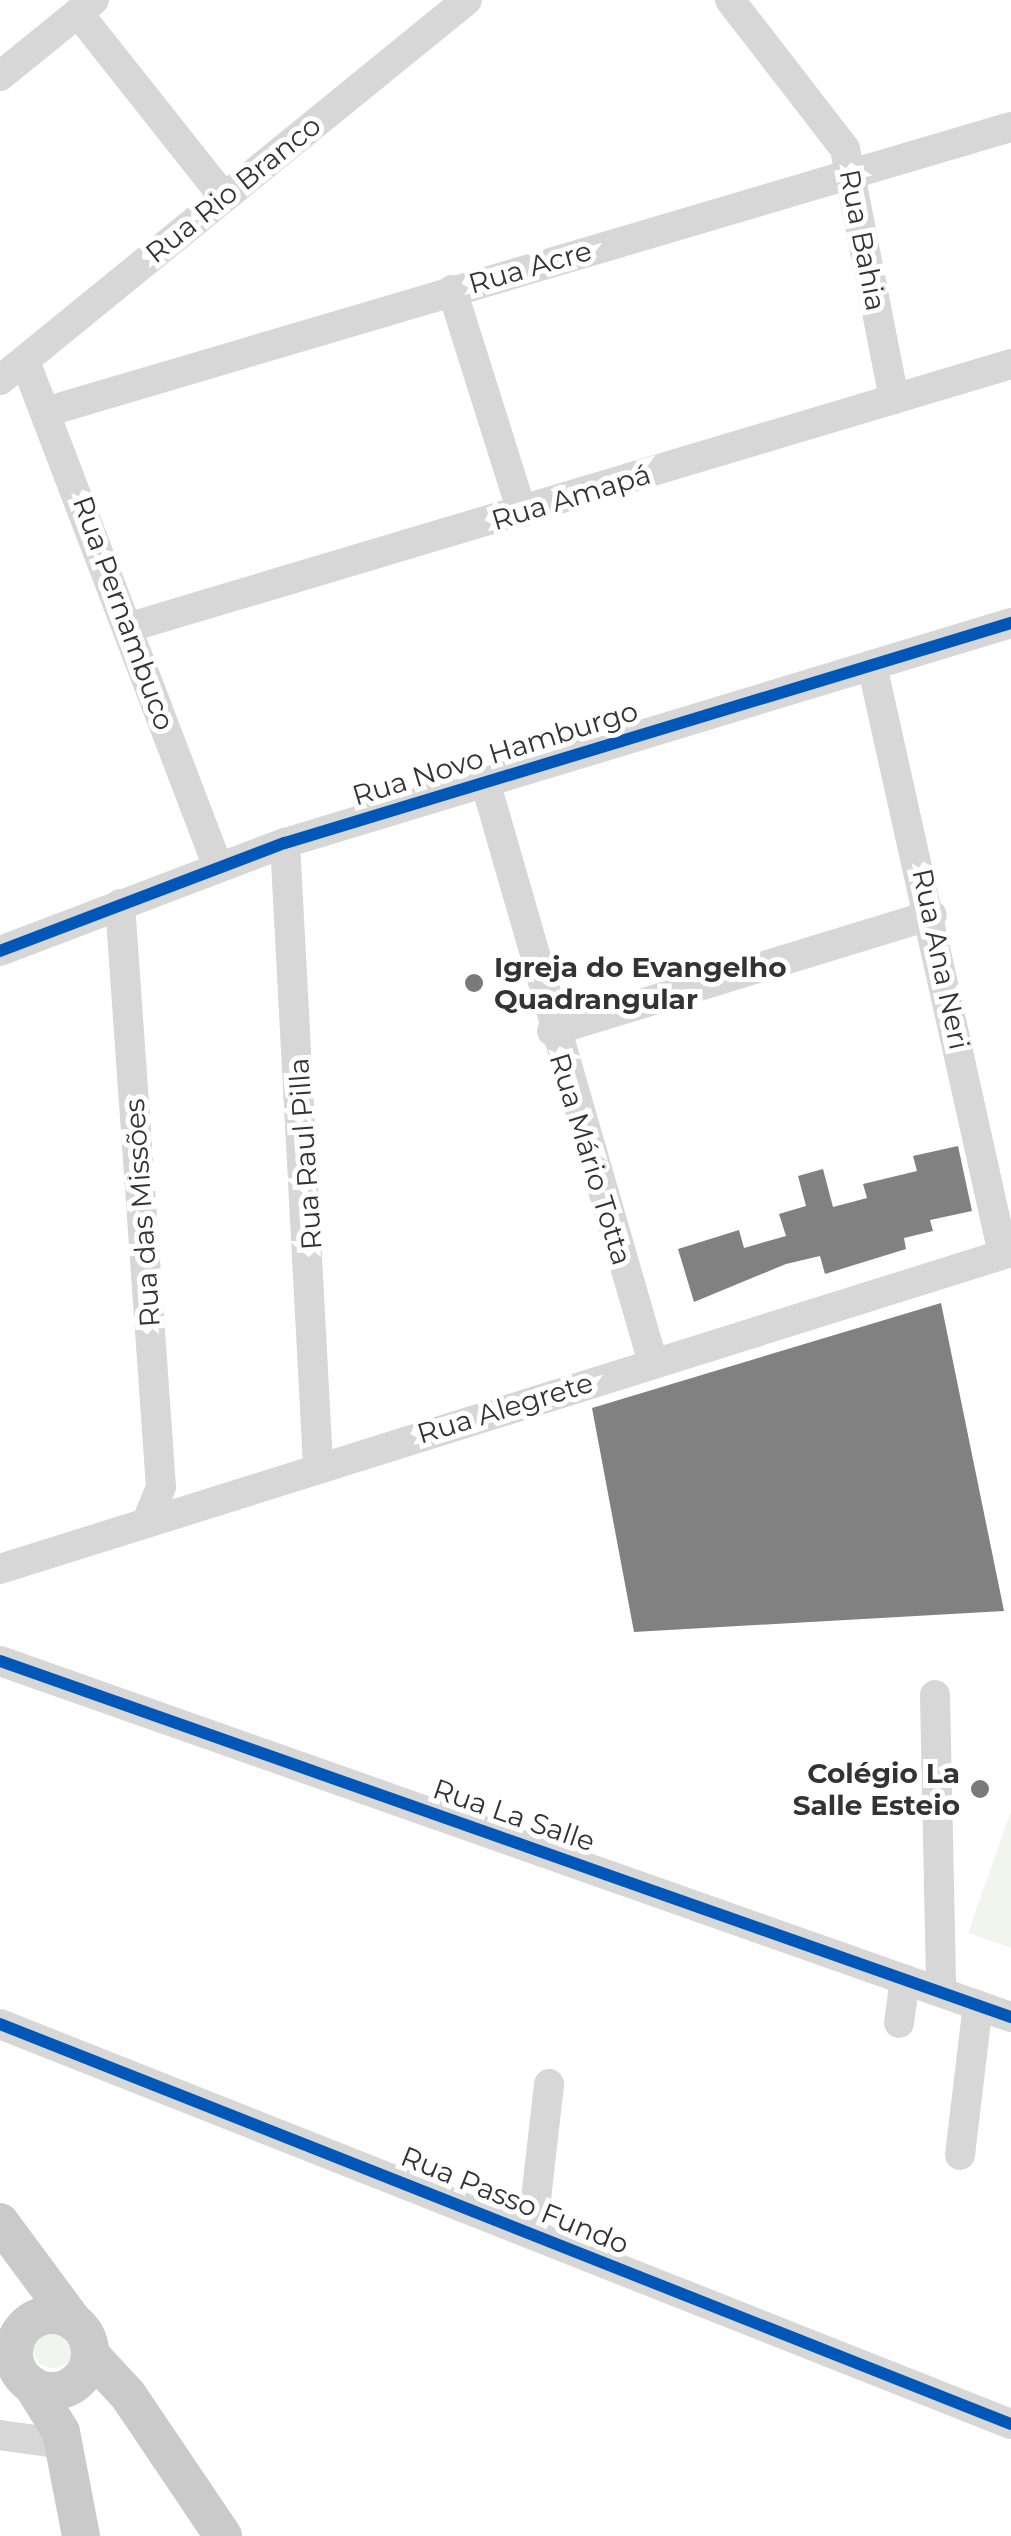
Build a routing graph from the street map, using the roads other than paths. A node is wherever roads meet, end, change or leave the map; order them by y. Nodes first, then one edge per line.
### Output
1 (467, 0) edge
2 (730, 0) edge
3 (86, 7) edge
4 (0, 76) edge
5 (1011, 127) edge
6 (848, 174) junction
7 (223, 196) junction
8 (452, 290) junction
9 (25, 361) junction
10 (1011, 364) edge
11 (0, 380) edge
12 (894, 398) junction
13 (49, 411) junction
14 (522, 512) junction
15 (1011, 622) edge
16 (130, 627) junction
17 (872, 665) junction
18 (485, 782) junction
19 (285, 843) junction
20 (218, 868) junction
21 (120, 904) junction
22 (932, 915) junction
23 (1, 949) edge
24 (552, 1031) junction
25 (1007, 1253) edge
26 (653, 1363) junction
27 (318, 1464) junction
28 (148, 1520) junction
29 (0, 1569) edge
30 (0, 1661) edge
31 (935, 1695) dead end
32 (905, 1979) junction
33 (941, 1992) junction
34 (978, 2005) junction
35 (1011, 2017) edge
36 (899, 2023) dead end
37 (0, 2024) edge
38 (549, 2084) dead end
39 (960, 2155) dead end
40 (3, 2231) edge
41 (532, 2234) junction
42 (0, 2308) edge
43 (78, 2360) junction
44 (23, 2369) junction
45 (1011, 2424) edge
46 (0, 2435) edge
47 (63, 2438) junction
48 (82, 2536) edge
49 (223, 2536) edge

1 - 7 street, Rua Rio Branco
2 - 6 street, Rua Bahia
3 - 4 street
3 - 7 street
5 - 6 street, Rua Acre
6 - 8 street, Rua Acre
6 - 12 street, Rua Bahia
7 - 9 street, Rua Rio Branco
8 - 13 street, Rua Acre
8 - 14 street
9 - 11 street, Rua Rio Branco
9 - 13 street, Rua Pernambuco
10 - 12 street, Rua Amapá
12 - 14 street, Rua Amapá
13 - 16 street, Rua Pernambuco
14 - 16 street, Rua Amapá
15 - 17 street, Rua Novo Hamburgo
16 - 20 street, Rua Pernambuco
17 - 18 street, Rua Novo Hamburgo
17 - 22 street, Rua Ana Neri
18 - 19 street, Rua Novo Hamburgo
18 - 24 street, Rua Mário Totta
19 - 20 street, Rua Novo Hamburgo
19 - 27 street, Rua Raul Pilla
20 - 21 street, Rua Novo Hamburgo
21 - 23 street, Rua Novo Hamburgo
21 - 28 street, Rua das Missões
22 - 24 street
22 - 25 street, Rua Ana Neri
24 - 26 street, Rua Mário Totta
25 - 26 street, Rua Alegrete
26 - 27 street, Rua Alegrete
27 - 28 street, Rua Alegrete
28 - 29 street, Rua Alegrete
30 - 32 street, Rua La Salle
31 - 33 street
32 - 33 street, Rua La Salle
32 - 36 street
33 - 34 street, Rua La Salle
34 - 35 street, Rua La Salle
34 - 39 street
37 - 41 street, Rua Passo Fundo
38 - 41 street
40 - 43 main road
41 - 45 street, Rua Passo Fundo
42 - 44 main road
43 - 44 main road
43 - 44 main road
43 - 47 main road
43 - 49 main road
44 - 47 main road
46 - 47 street
47 - 48 main road

